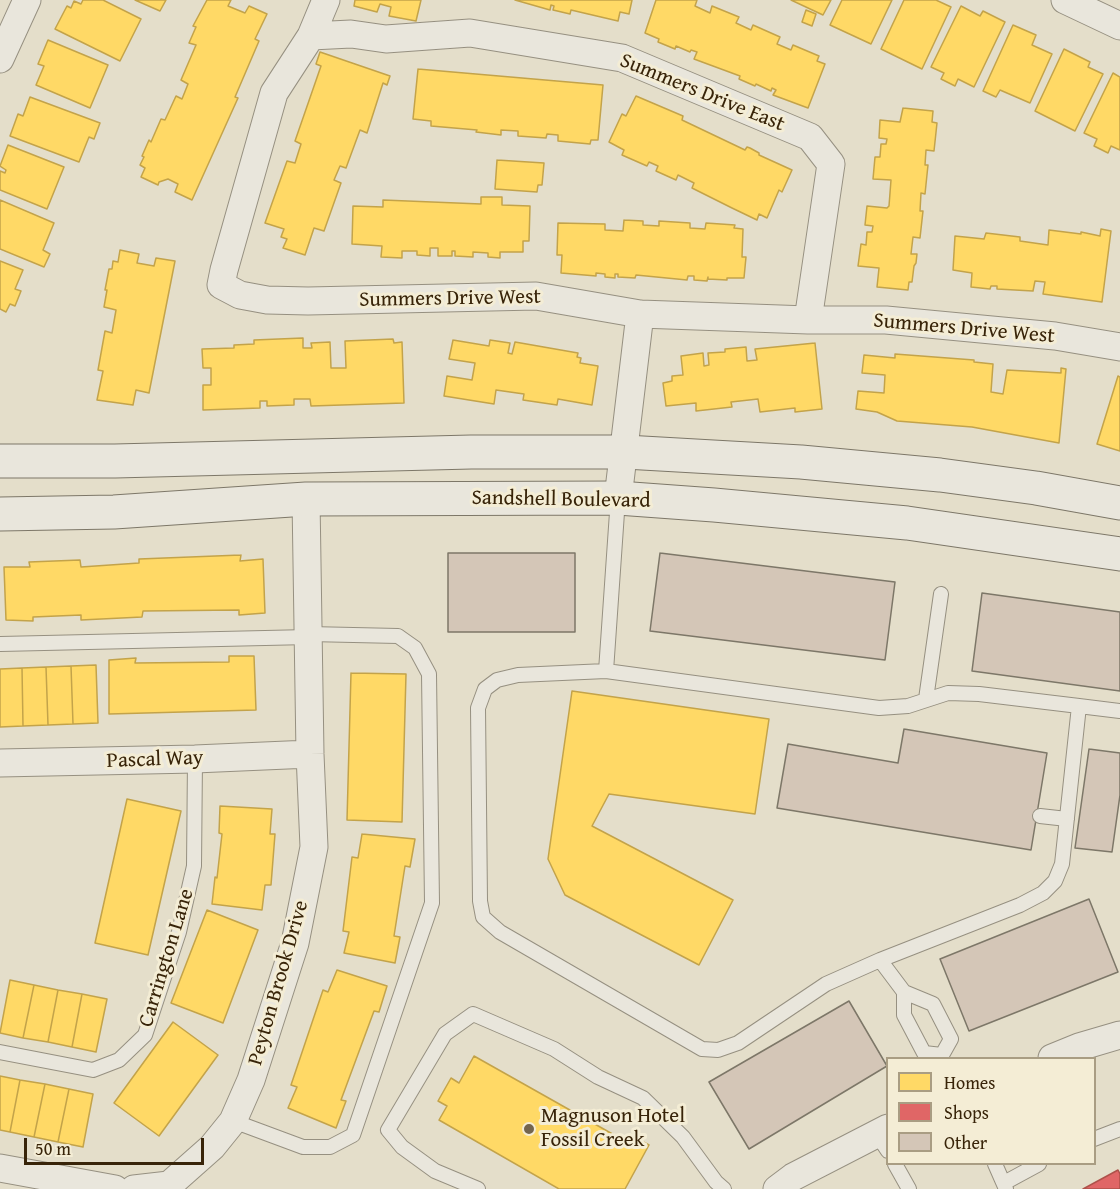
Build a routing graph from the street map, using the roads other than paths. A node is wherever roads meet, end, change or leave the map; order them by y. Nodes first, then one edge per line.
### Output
1 (27, 0) edge
2 (326, 0) edge
3 (1065, 0) edge
4 (1120, 26) edge
5 (311, 36) junction
6 (0, 59) edge
7 (640, 314) junction
8 (808, 320) junction
9 (1120, 347) edge
10 (625, 452) junction
11 (0, 461) edge
12 (618, 498) junction
13 (306, 499) junction
14 (1120, 503) edge
15 (0, 514) edge
16 (1120, 554) edge
17 (941, 594) dead end
18 (309, 636) junction
19 (0, 644) edge
20 (606, 670) junction
21 (926, 699) junction
22 (1079, 706) junction
23 (1120, 711) edge
24 (310, 754) junction
25 (195, 759) junction
26 (0, 763) edge
27 (1040, 816) dead end
28 (1067, 819) junction
29 (880, 960) junction
30 (904, 992) junction
31 (1120, 1035) edge
32 (0, 1052) edge
33 (943, 1057) edge
34 (1056, 1057) edge
35 (233, 1121) junction
36 (1120, 1129) edge
37 (884, 1137) edge
38 (1096, 1139) edge
39 (896, 1165) edge
40 (995, 1165) edge
41 (1037, 1165) edge
42 (0, 1168) edge
43 (1005, 1186) edge
44 (166, 1187) edge
45 (115, 1189) edge
46 (134, 1189) edge
47 (478, 1189) edge
48 (724, 1189) edge
49 (777, 1189) edge
50 (909, 1189) edge

1 - 6 street
2 - 5 street
3 - 4 street
5 - 7 street, Summers Drive West
5 - 8 street, Summers Drive East
7 - 8 street, Summers Drive West
7 - 10 street
8 - 9 street, Summers Drive West
10 - 11 street
10 - 12 street
10 - 14 street
12 - 13 street, Sandshell Boulevard
12 - 16 street, Sandshell Boulevard
12 - 20 lane
13 - 15 street, Sandshell Boulevard
13 - 18 street, Peyton Brook Drive
17 - 21 lane
18 - 19 lane
18 - 24 street, Peyton Brook Drive
18 - 35 lane
20 - 21 lane
20 - 29 lane
21 - 22 lane
22 - 23 lane
22 - 28 lane
24 - 25 street, Pascal Way
24 - 35 street, Peyton Brook Drive
25 - 26 street, Pascal Way
25 - 32 lane, Carrington Lane
27 - 28 lane
28 - 29 lane
29 - 30 lane
30 - 33 lane
30 - 33 lane
31 - 34 street
35 - 44 street, Peyton Brook Drive
36 - 38 lane
37 - 49 street
39 - 50 lane
40 - 43 lane
41 - 43 lane
42 - 45 street
44 - 46 street, Peyton Brook Drive
47 - 48 lane

